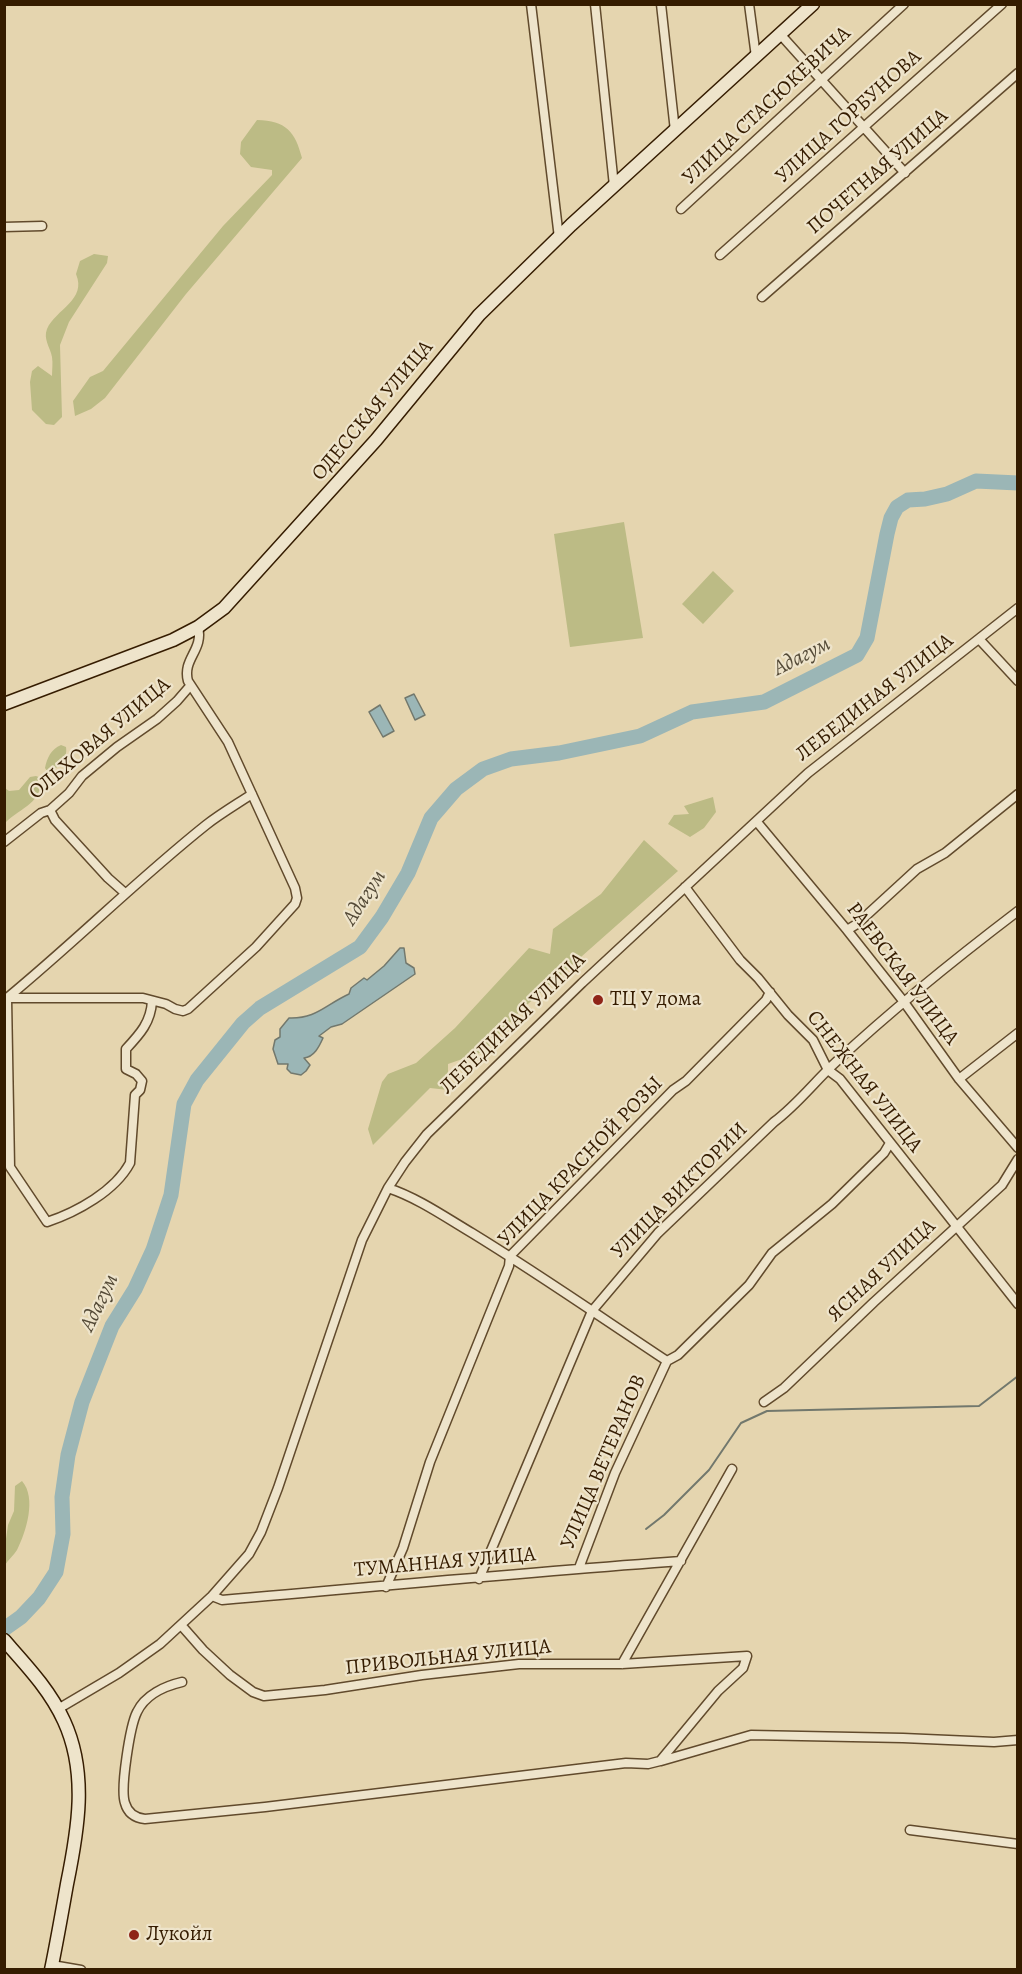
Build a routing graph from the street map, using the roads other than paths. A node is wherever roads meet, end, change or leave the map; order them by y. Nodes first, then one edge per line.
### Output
1 (531, 4) edge
2 (596, 4) edge
3 (661, 4) edge
4 (749, 4) edge
5 (813, 4) edge
6 (904, 4) edge
7 (1002, 4) edge
8 (780, 34) junction
9 (756, 57) junction
10 (1017, 74) edge
11 (821, 80) junction
12 (864, 128) junction
13 (675, 131) junction
14 (905, 173) junction
15 (615, 186) junction
16 (681, 209) dead end
17 (42, 226) dead end
18 (4, 227) edge
19 (559, 238) junction
20 (720, 255) dead end
21 (762, 297) dead end
22 (1017, 608) edge
23 (198, 627) junction
24 (979, 639) junction
25 (1017, 681) edge
26 (190, 686) junction
27 (4, 704) edge
28 (252, 794) junction
29 (1017, 794) edge
30 (50, 810) junction
31 (756, 822) junction
32 (4, 842) edge
33 (685, 887) junction
34 (125, 893) junction
35 (1017, 911) edge
36 (847, 930) junction
37 (770, 992) junction
38 (6, 998) edge
39 (152, 1001) junction
40 (904, 1002) junction
41 (1017, 1033) edge
42 (828, 1070) junction
43 (959, 1078) junction
44 (890, 1143) junction
45 (1017, 1148) edge
46 (1017, 1159) edge
47 (7, 1162) edge
48 (388, 1188) junction
49 (957, 1226) junction
50 (510, 1256) junction
51 (1016, 1301) edge
52 (592, 1311) junction
53 (667, 1361) junction
54 (764, 1402) dead end
55 (732, 1469) dead end
56 (681, 1561) junction
57 (579, 1568) junction
58 (479, 1579) junction
59 (386, 1587) junction
60 (212, 1596) junction
61 (181, 1625) junction
62 (4, 1640) edge
63 (622, 1664) junction
64 (183, 1682) dead end
65 (58, 1709) junction
66 (1017, 1740) edge
67 (660, 1761) junction
68 (910, 1830) dead end
69 (1017, 1844) edge
70 (52, 1967) edge
71 (81, 1970) edge

1 - 19 street
2 - 15 street
3 - 13 street
4 - 9 street
5 - 8 main road, ОДЕССКАЯ УЛИЦА
6 - 11 street, УЛИЦА СТАСЮКЕВИЧА
7 - 12 street, УЛИЦА ГОРБУНОВА
8 - 9 main road, ОДЕССКАЯ УЛИЦА
8 - 11 street
9 - 13 main road, ОДЕССКАЯ УЛИЦА
10 - 14 street, ПОЧЕТНАЯ УЛИЦА
11 - 12 street
11 - 16 street, УЛИЦА СТАСЮКЕВИЧА
12 - 14 street
12 - 20 street, УЛИЦА ГОРБУНОВА
13 - 15 main road, ОДЕССКАЯ УЛИЦА
14 - 21 street, ПОЧЕТНАЯ УЛИЦА
15 - 19 main road, ОДЕССКАЯ УЛИЦА
17 - 18 street
19 - 23 main road, ОДЕССКАЯ УЛИЦА
22 - 24 street, ЛЕБЕДИНАЯ УЛИЦА
23 - 26 street
23 - 27 main road, ОДЕССКАЯ УЛИЦА
24 - 25 street
24 - 31 street, ЛЕБЕДИНАЯ УЛИЦА
26 - 28 street
26 - 30 street, ОЛЬХОВАЯ УЛИЦА
28 - 34 street
28 - 39 street
29 - 36 street
30 - 32 street, ОЛЬХОВАЯ УЛИЦА
30 - 34 street
31 - 33 street, ЛЕБЕДИНАЯ УЛИЦА
31 - 36 street, РАЕВСКАЯ УЛИЦА
33 - 37 street, СНЕЖНАЯ УЛИЦА
33 - 48 street, ЛЕБЕДИНАЯ УЛИЦА
34 - 38 street
35 - 40 street, УЛИЦА ВИКТОРИИ
36 - 40 street, РАЕВСКАЯ УЛИЦА
37 - 42 street, СНЕЖНАЯ УЛИЦА
37 - 50 street, УЛИЦА КРАСНОЙ РОЗЫ
38 - 39 street
38 - 47 street
39 - 47 street
40 - 42 street, УЛИЦА ВИКТОРИИ
40 - 43 street, РАЕВСКАЯ УЛИЦА
41 - 43 street
42 - 44 street, СНЕЖНАЯ УЛИЦА
42 - 52 street, УЛИЦА ВИКТОРИИ
43 - 45 street, РАЕВСКАЯ УЛИЦА
44 - 49 street, СНЕЖНАЯ УЛИЦА
44 - 53 street, УЛИЦА ВЕТЕРАНОВ
46 - 49 street, ЯСНАЯ УЛИЦА
48 - 50 street
48 - 60 street, ЛЕБЕДИНАЯ УЛИЦА
49 - 51 street, СНЕЖНАЯ УЛИЦА
49 - 54 street, ЯСНАЯ УЛИЦА
50 - 52 street
50 - 59 street, УЛИЦА КРАСНОЙ РОЗЫ
52 - 53 street
52 - 58 street, УЛИЦА ВИКТОРИИ
53 - 57 street, УЛИЦА ВЕТЕРАНОВ
55 - 56 street
56 - 57 street, ТУМАННАЯ УЛИЦА
56 - 63 street
57 - 58 street, ТУМАННАЯ УЛИЦА
58 - 59 street, ТУМАННАЯ УЛИЦА
59 - 60 street, ТУМАННАЯ УЛИЦА
60 - 61 street, ЛЕБЕДИНАЯ УЛИЦА
61 - 63 street, ПРИВОЛЬНАЯ УЛИЦА
61 - 65 street, ЛЕБЕДИНАЯ УЛИЦА
62 - 65 main road
63 - 67 street, ПРИВОЛЬНАЯ УЛИЦА
64 - 67 street
65 - 70 main road
66 - 67 street
68 - 69 street
70 - 71 street

